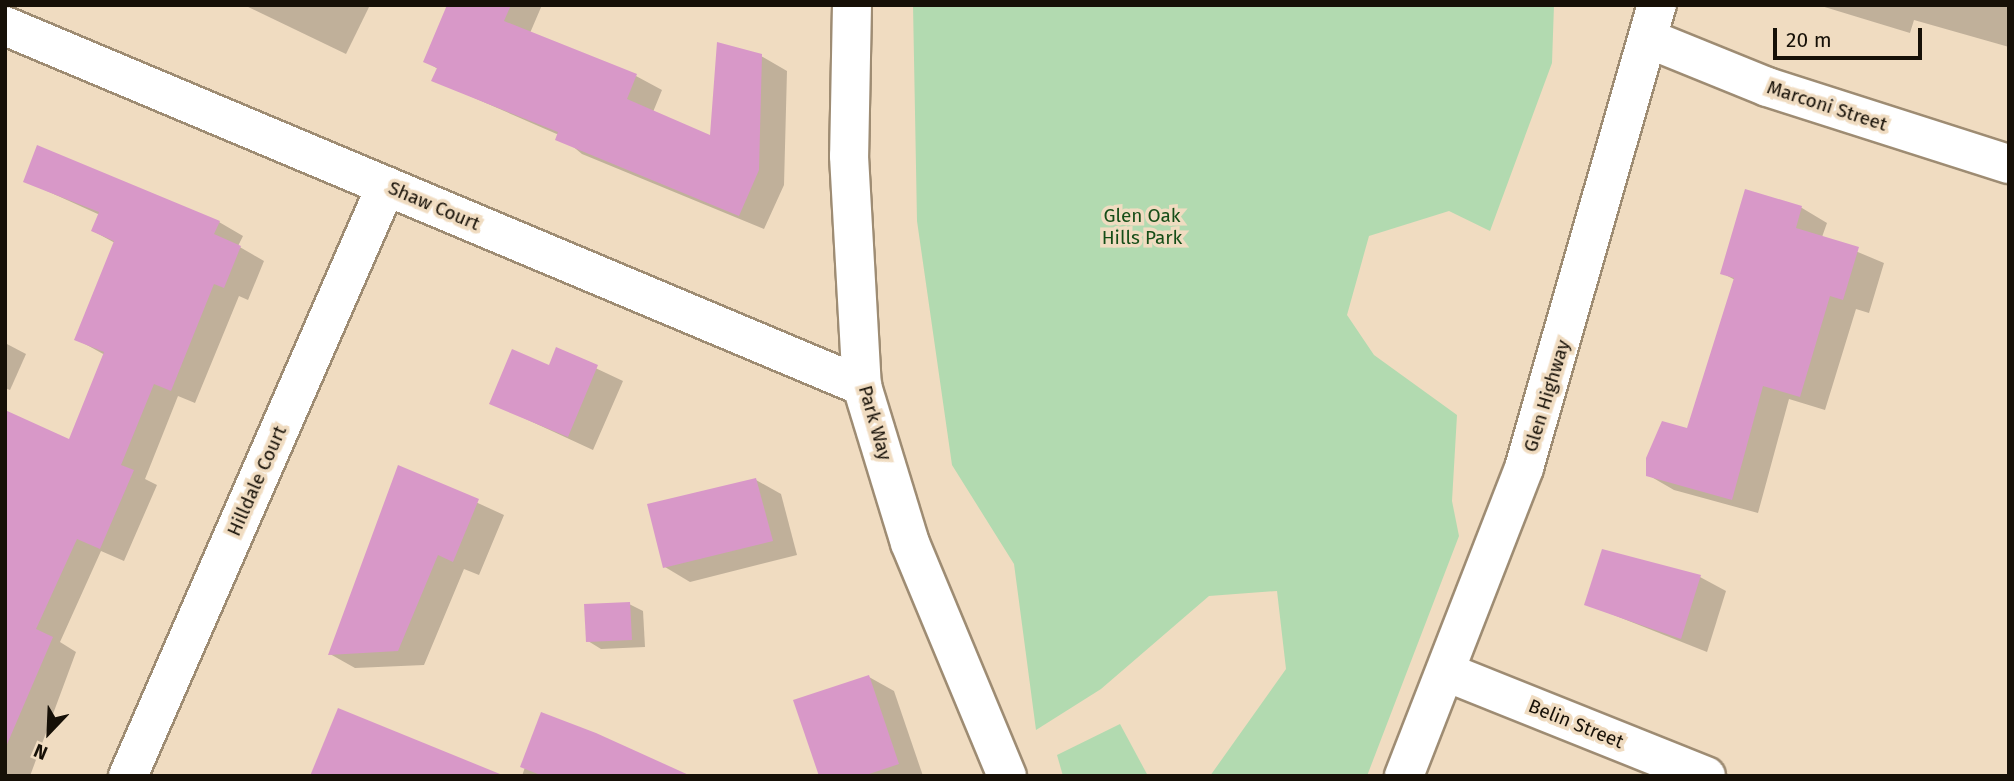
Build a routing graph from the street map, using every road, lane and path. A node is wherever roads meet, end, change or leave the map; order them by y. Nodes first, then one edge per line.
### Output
1 (852, 5) edge
2 (1653, 22) edge
3 (5, 26) edge
4 (2009, 164) edge
5 (386, 186) junction
6 (862, 386) junction
7 (1446, 672) junction
8 (128, 776) edge
9 (1007, 776) edge
10 (1404, 776) edge
11 (1706, 776) edge

1 - 6 street, Park Way
2 - 4 street, Marconi Street
2 - 7 street, Glen Highway
3 - 5 street, Shaw Court
5 - 6 street, Shaw Court
5 - 8 street, Hilldale Court
6 - 9 street, Park Way
7 - 10 street, Glen Highway
7 - 11 street, Belin Street

